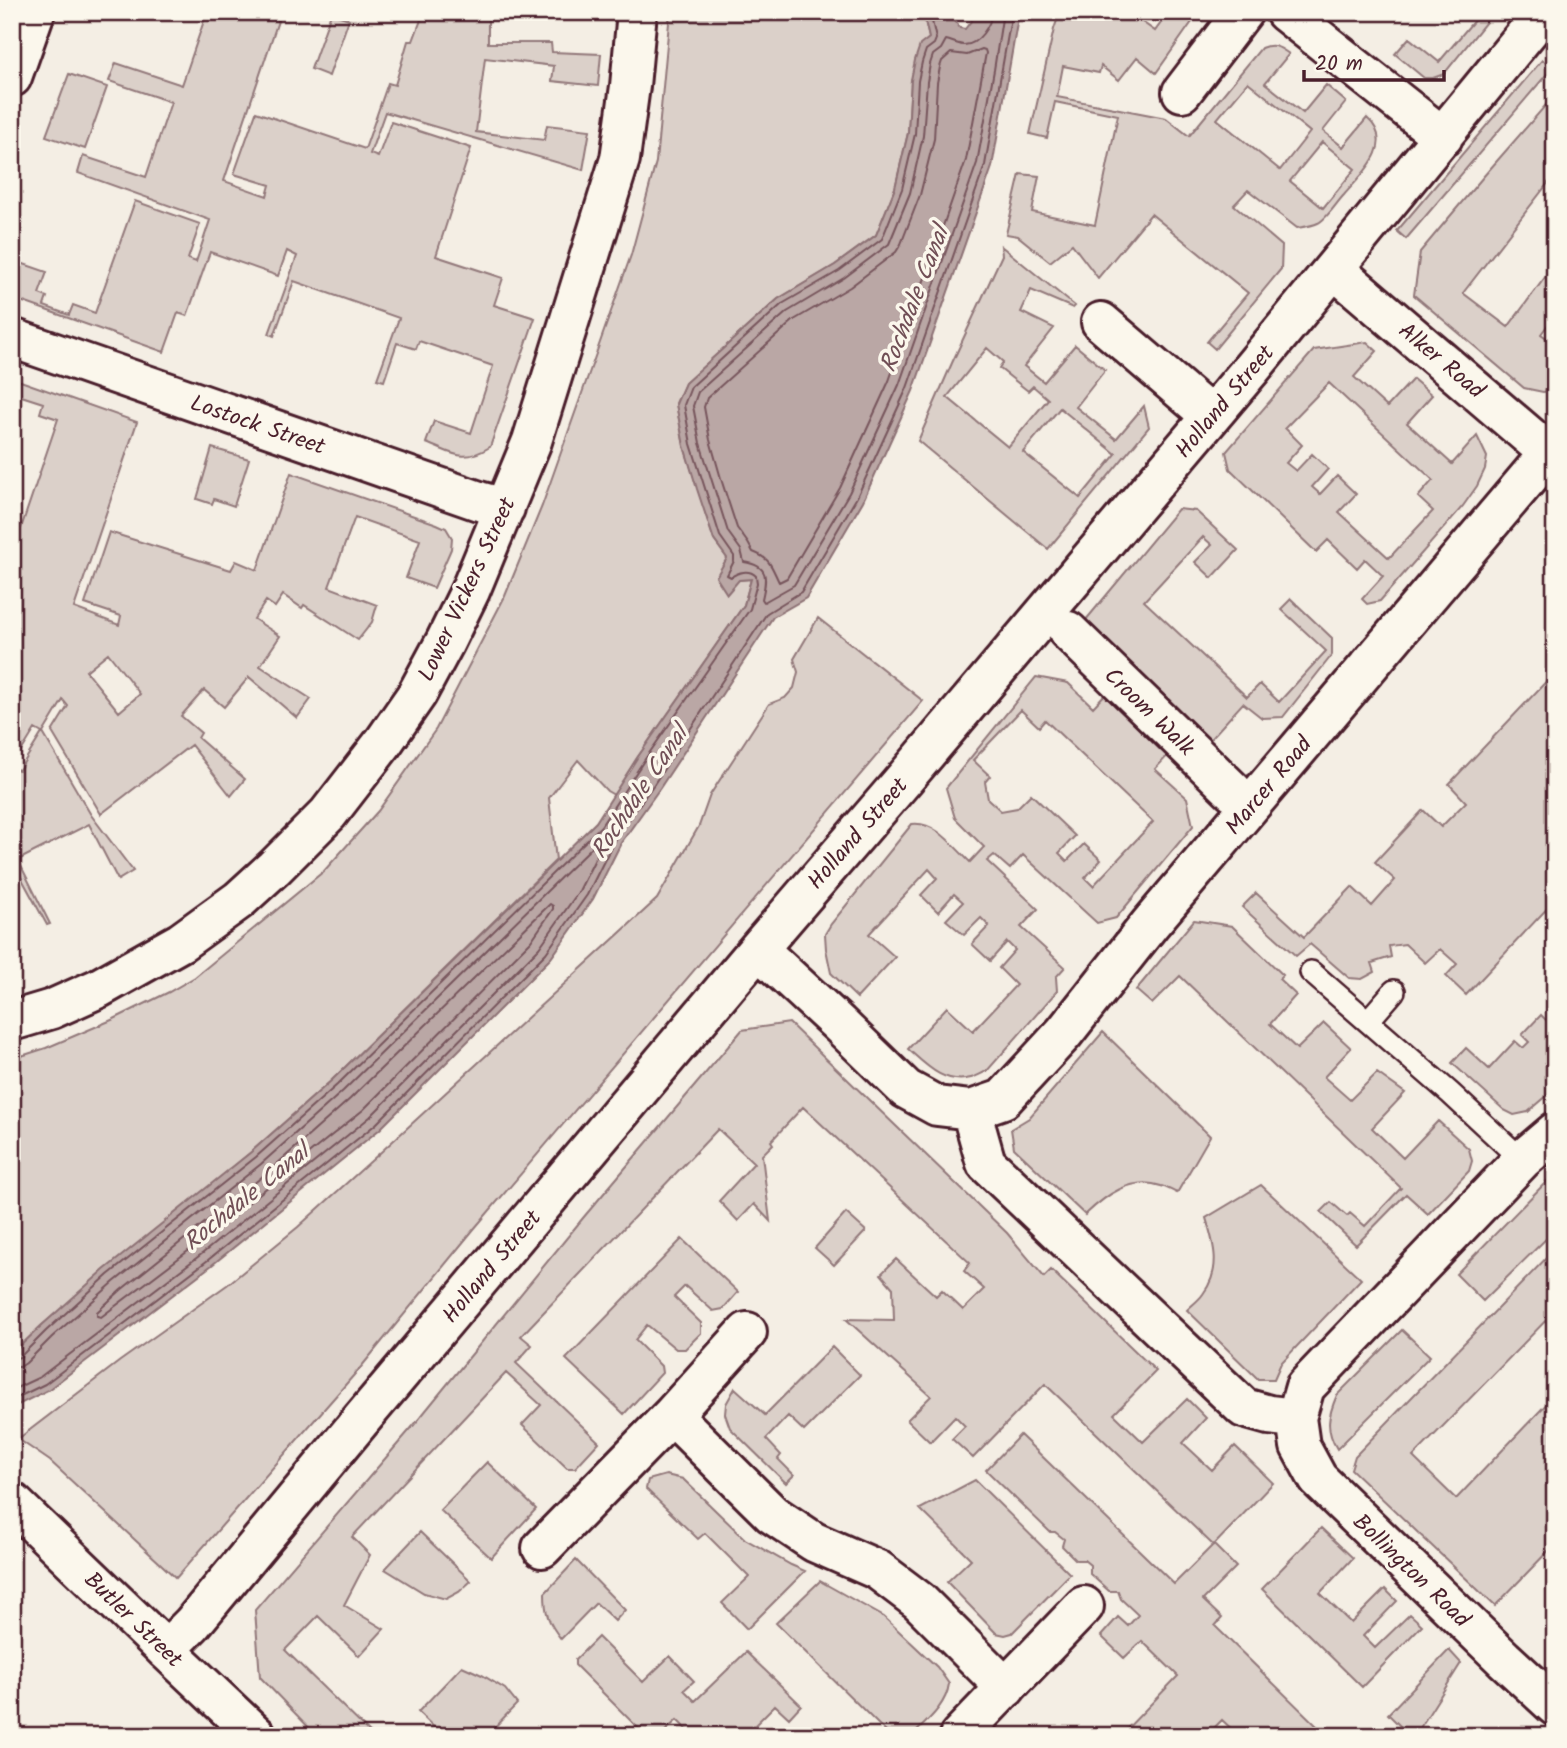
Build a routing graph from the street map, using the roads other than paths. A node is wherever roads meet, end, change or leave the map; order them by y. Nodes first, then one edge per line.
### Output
1 (35, 12) edge
2 (637, 12) edge
3 (1243, 12) edge
4 (1285, 12) edge
5 (1545, 12) edge
6 (13, 72) edge
7 (1182, 92) dead end
8 (1443, 137) junction
9 (1334, 269) junction
10 (1101, 322) dead end
11 (12, 338) edge
12 (1211, 416) junction
13 (1552, 449) edge
14 (505, 508) junction
15 (1068, 631) dead end
16 (1233, 792) dead end
17 (758, 949) junction
18 (1311, 972) dead end
19 (1394, 991) dead end
20 (12, 1021) edge
21 (1368, 1021) junction
22 (971, 1110) junction
23 (1555, 1132) edge
24 (1522, 1160) junction
25 (747, 1332) dead end
26 (672, 1415) junction
27 (1296, 1418) junction
28 (12, 1502) edge
29 (542, 1548) dead end
30 (1083, 1606) dead end
31 (166, 1650) junction
32 (1006, 1688) junction
33 (1555, 1706) edge
34 (256, 1735) edge
35 (959, 1736) edge

1 - 6 street
2 - 14 street, Lower Vickers Street
3 - 7 street
4 - 8 street
5 - 8 street, Holland Street
8 - 9 street, Holland Street
9 - 12 street, Holland Street
9 - 13 street, Alker Road
10 - 12 street
11 - 14 street, Lostock Street
12 - 17 street, Holland Street
13 - 22 street, Marcer Road
14 - 20 street, Lower Vickers Street
15 - 16 street, Croom Walk
17 - 22 street, Marcer Road
17 - 31 street, Holland Street
18 - 21 lane
19 - 21 lane
21 - 24 lane
22 - 27 street
23 - 24 street
24 - 27 street
25 - 26 street
26 - 29 street
26 - 32 street
27 - 33 street, Bollington Road
28 - 31 street, Butler Street
30 - 32 street
31 - 34 street, Butler Street
32 - 35 street

